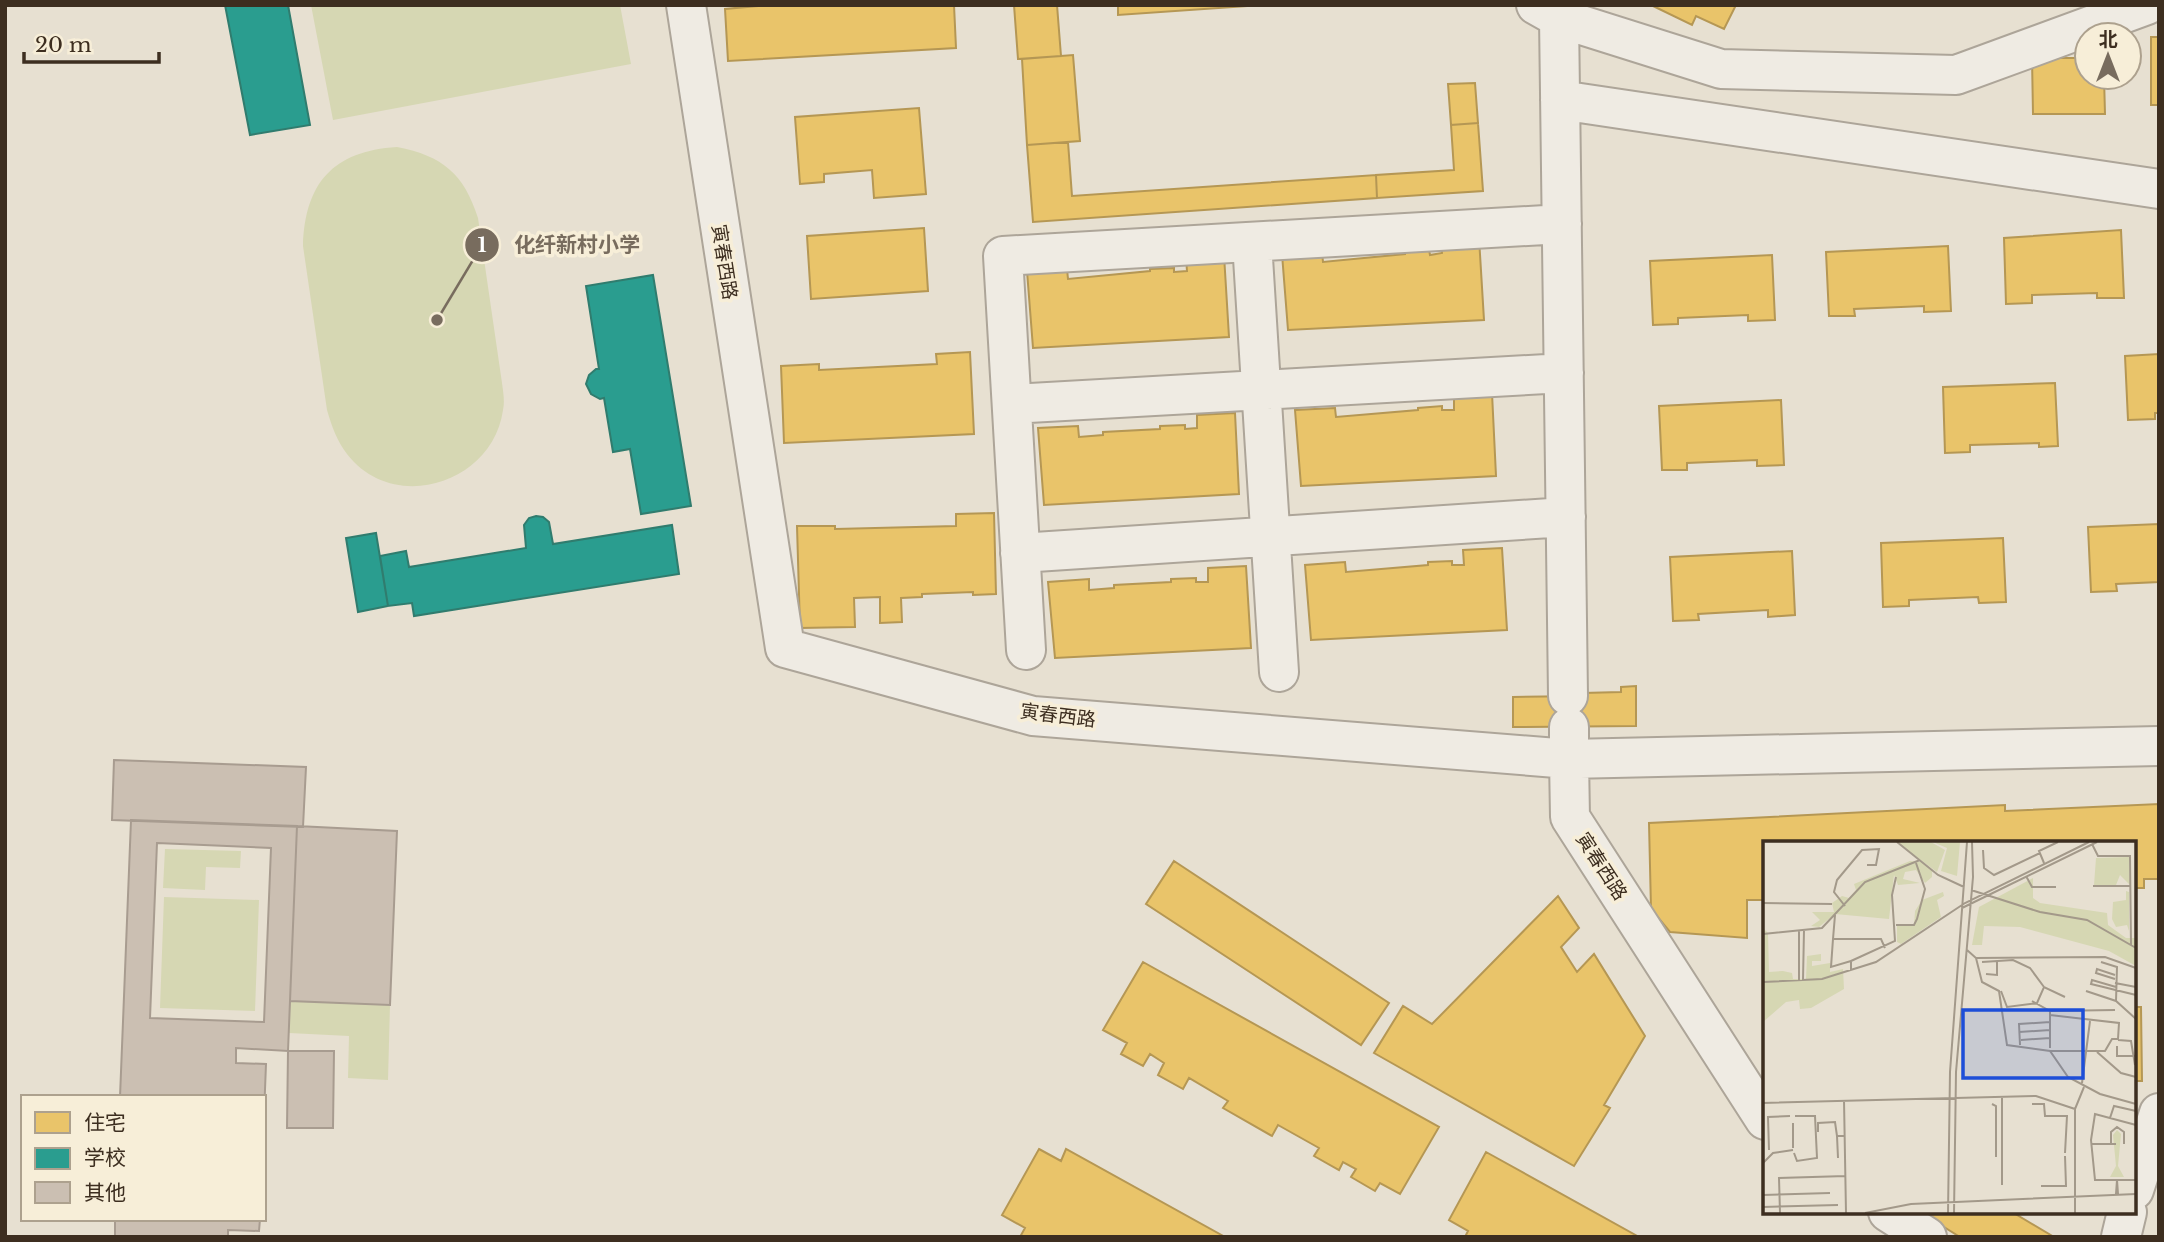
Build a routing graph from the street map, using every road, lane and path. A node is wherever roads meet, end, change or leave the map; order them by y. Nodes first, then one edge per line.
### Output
1 (686, 5) edge
2 (2147, 5) edge
3 (1547, 12) edge
4 (1560, 100) junction
5 (2159, 189) edge
6 (1562, 224) junction
7 (1252, 242) junction
8 (1564, 373) junction
9 (1262, 390) junction
10 (1012, 404) junction
11 (1566, 517) junction
12 (1270, 536) junction
13 (1020, 553) junction
14 (1026, 650) dead end
15 (1279, 672) dead end
16 (1569, 727) junction
17 (2159, 746) edge
18 (2159, 1113) edge
19 (1763, 1117) edge
20 (2136, 1184) edge
21 (1891, 1214) edge
22 (2127, 1214) edge
23 (1927, 1237) edge
24 (2121, 1237) edge

1 - 16 street, 寅春西路
2 - 3 street
3 - 4 street
4 - 5 street
4 - 6 street
6 - 7 street
6 - 8 street
7 - 9 street
7 - 10 street
8 - 9 street
8 - 11 street
9 - 10 street
9 - 12 street
10 - 13 street
11 - 12 street
11 - 16 street
12 - 13 street
12 - 15 street
13 - 14 street
16 - 17 street
16 - 19 street, 寅春西路
18 - 20 street
21 - 23 street
22 - 24 street

